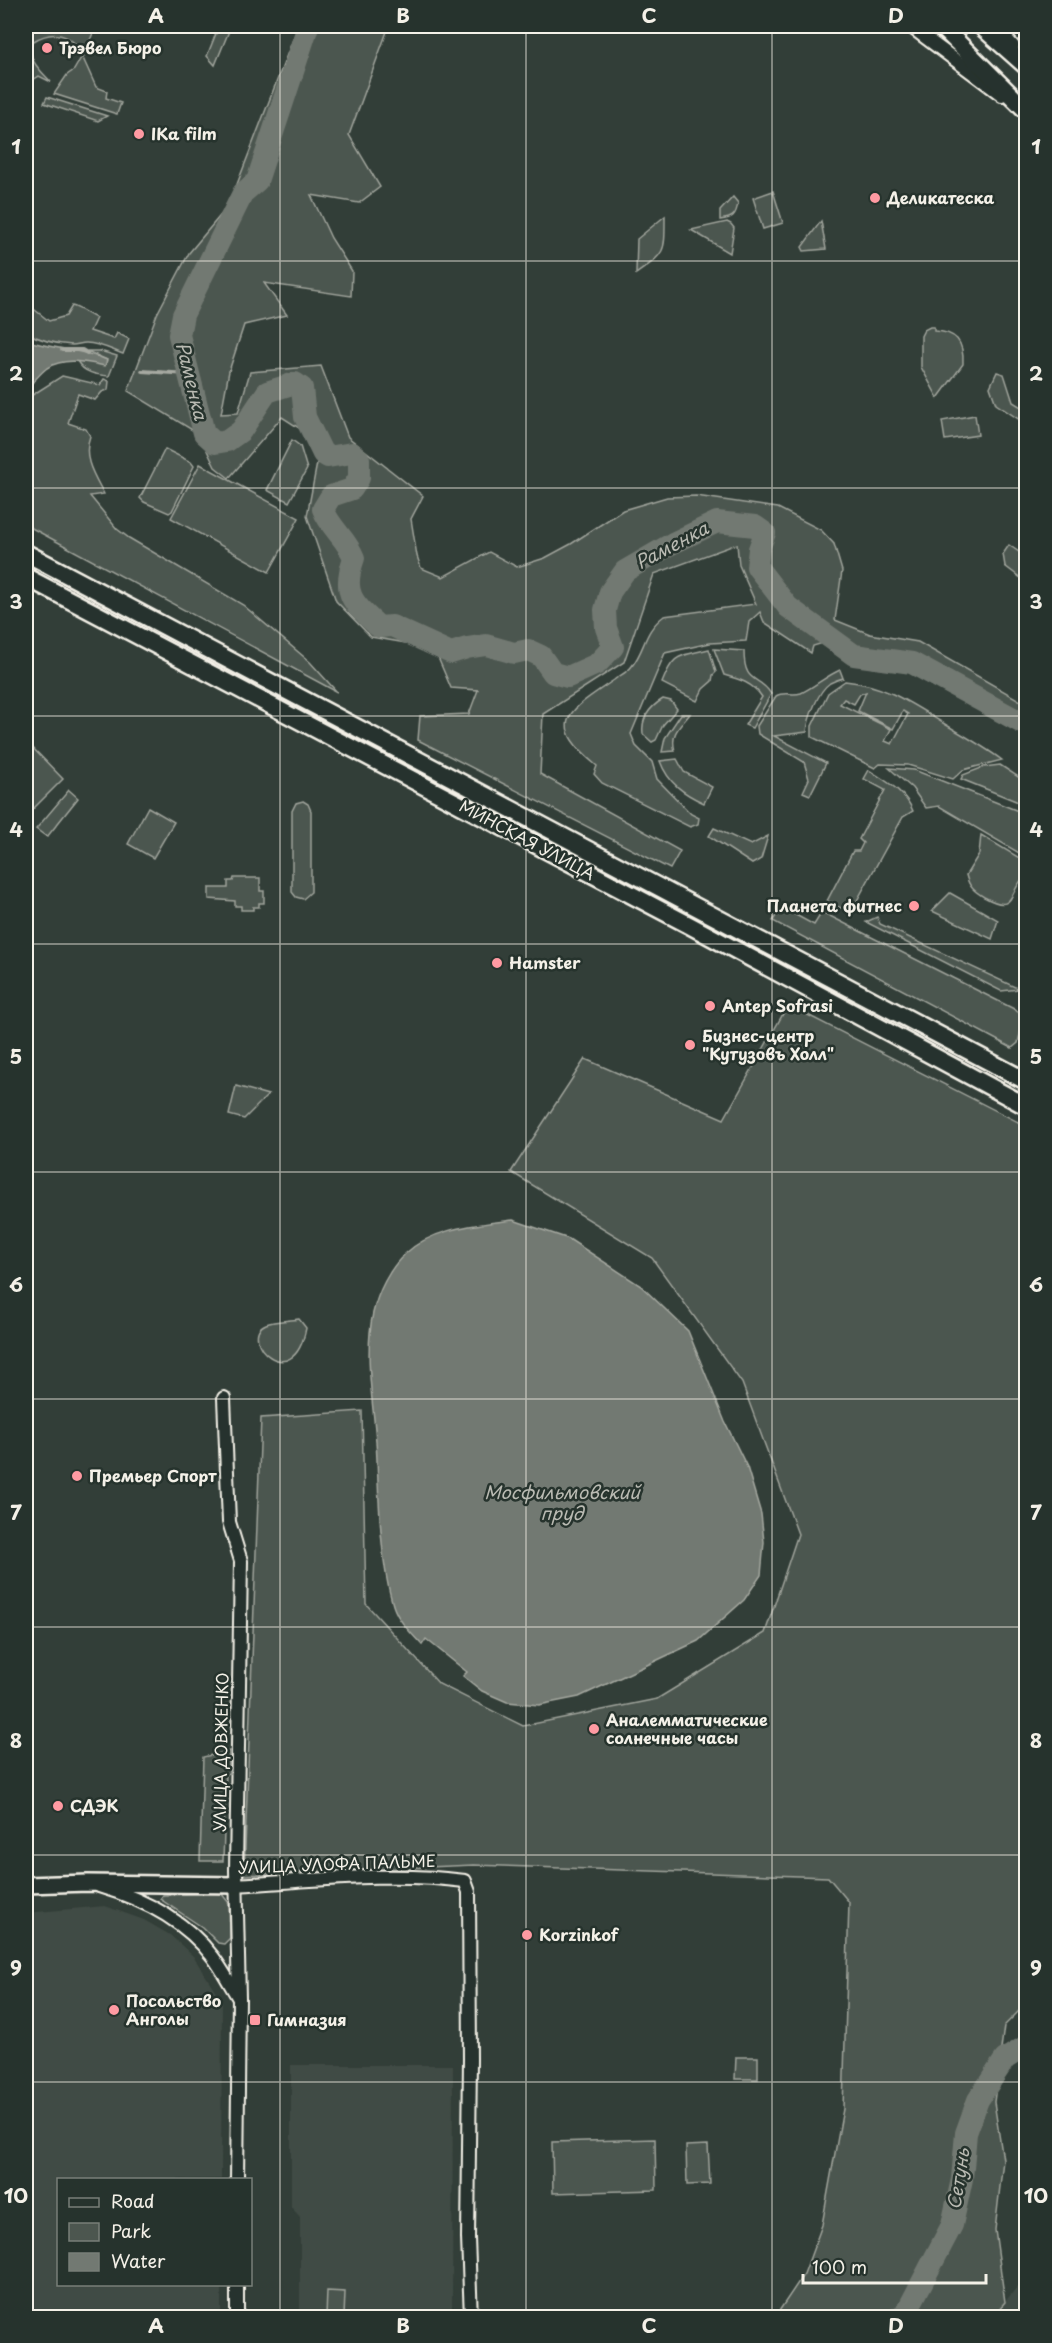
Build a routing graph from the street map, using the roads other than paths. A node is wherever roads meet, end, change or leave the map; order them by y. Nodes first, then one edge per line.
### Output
1 (910, 26) edge
2 (941, 26) edge
3 (981, 26) edge
4 (995, 26) edge
5 (1026, 60) edge
6 (1026, 66) edge
7 (1026, 112) edge
8 (26, 553) edge
9 (26, 577) edge
10 (1026, 1081) edge
11 (1026, 1106) edge
12 (224, 1398) dead end
13 (88, 1883) junction
14 (26, 1885) edge
15 (236, 1885) junction
16 (239, 1998) junction
17 (237, 2178) edge
18 (237, 2286) edge
19 (237, 2318) edge
20 (471, 2318) edge

1 - 7 street
2 - 7 main road
3 - 6 main road
4 - 5 street
8 - 10 main road, МИНСКАЯ УЛИЦА
9 - 11 main road, МИНСКАЯ УЛИЦА
12 - 15 street, УЛИЦА ДОВЖЕНКО
13 - 14 street, УЛИЦА УЛОФА ПАЛЬМЕ
13 - 15 street, УЛИЦА УЛОФА ПАЛЬМЕ
13 - 16 street
15 - 16 street, УЛИЦА ДОВЖЕНКО
15 - 20 street, УЛИЦА УЛОФА ПАЛЬМЕ
16 - 17 street, УЛИЦА ДОВЖЕНКО
18 - 19 street

